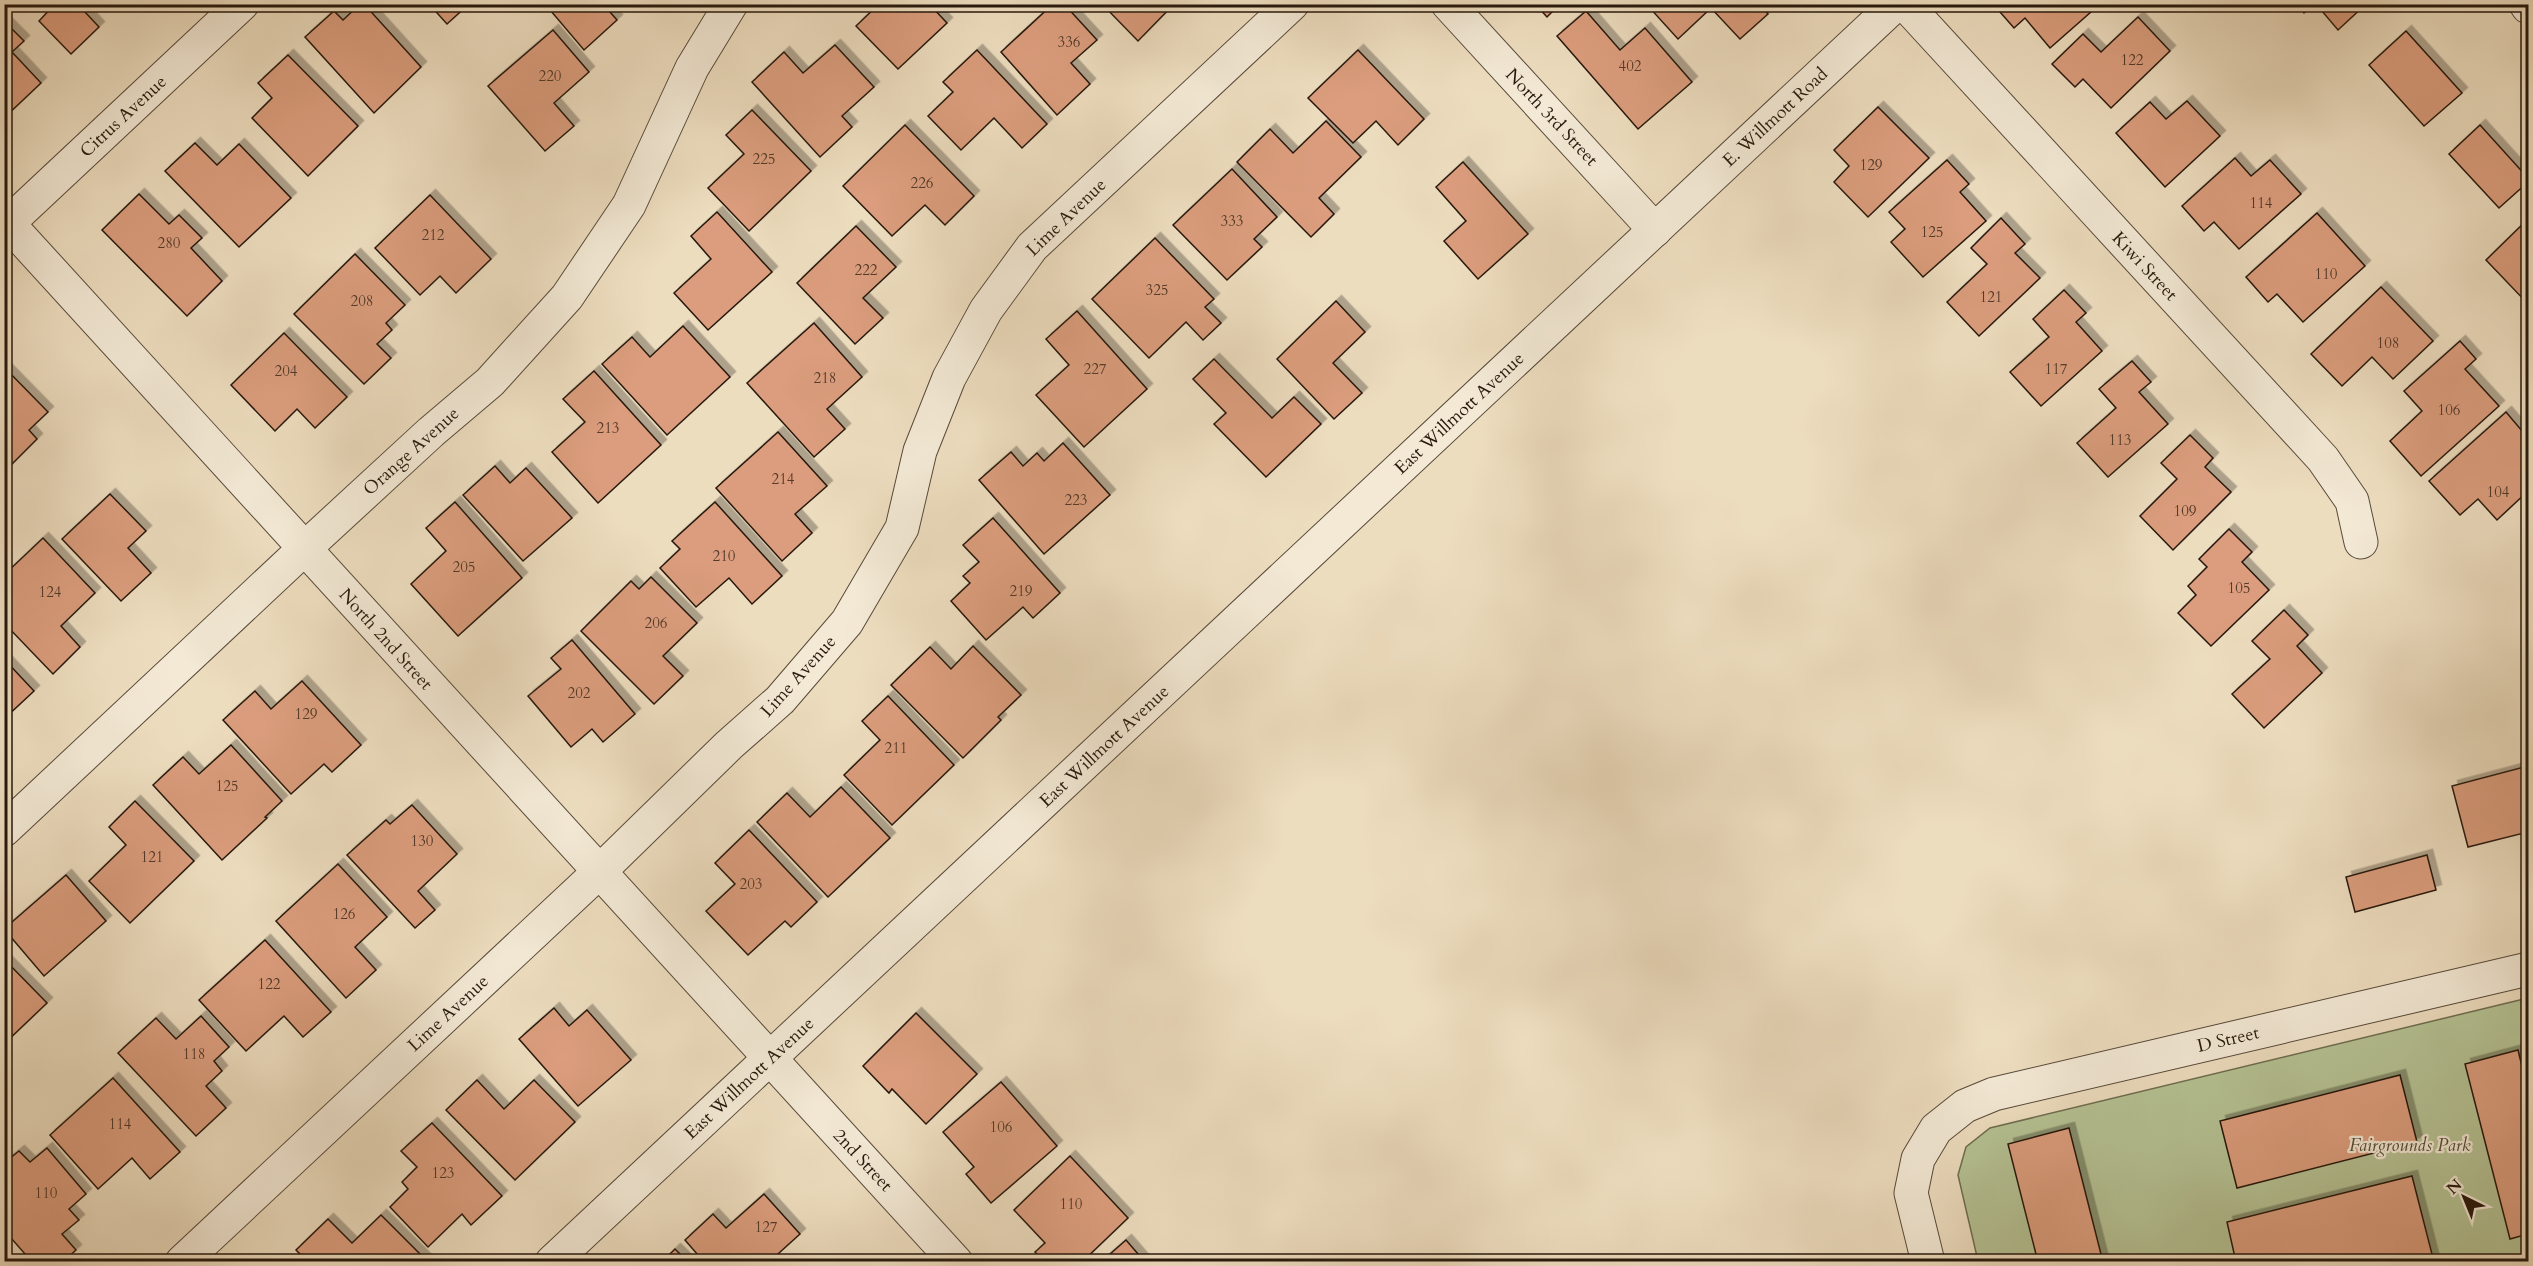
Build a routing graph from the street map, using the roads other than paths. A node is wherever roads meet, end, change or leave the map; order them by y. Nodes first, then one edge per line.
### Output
1 (242, 4) edge
2 (731, 4) edge
3 (1292, 4) edge
4 (1448, 4) edge
5 (1896, 4) edge
6 (1905, 4) edge
7 (6, 223) edge
8 (1655, 230) junction
9 (2361, 542) dead end
10 (304, 549) junction
11 (4, 830) edge
12 (598, 872) junction
13 (2529, 969) edge
14 (770, 1059) junction
15 (182, 1262) edge
16 (552, 1262) edge
17 (956, 1262) edge
18 (1928, 1262) edge

1 - 7 street, Citrus Avenue
2 - 10 street, Orange Avenue
3 - 12 street, Lime Avenue
4 - 8 street, North 3rd Street
5 - 8 street, E. Willmott Road
6 - 9 street, Kiwi Street
7 - 10 street, North 2nd Street
8 - 14 street, East Willmott Avenue
10 - 11 street, Orange Avenue
10 - 12 street, North 2nd Street
12 - 14 street, North 2nd Street
12 - 15 street, Lime Avenue
13 - 18 street, D Street
14 - 16 street, East Willmott Avenue
14 - 17 street, 2nd Street

